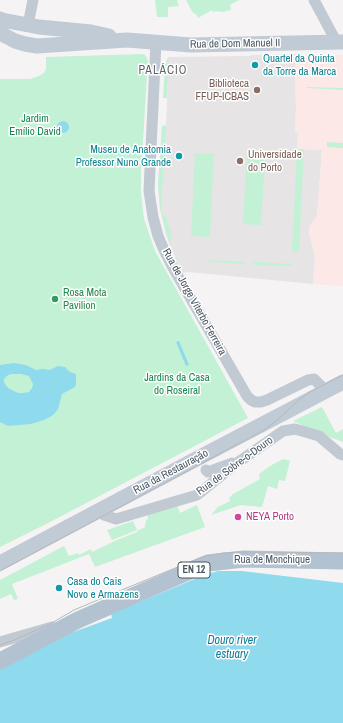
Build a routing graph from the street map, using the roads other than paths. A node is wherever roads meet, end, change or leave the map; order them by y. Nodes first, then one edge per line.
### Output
1 (33, 0) edge
2 (314, 0) edge
3 (0, 19) edge
4 (34, 26) junction
5 (2, 35) edge
6 (127, 40) junction
7 (156, 42) junction
8 (340, 42) edge
9 (343, 382) edge
10 (324, 392) junction
11 (343, 455) edge
12 (232, 464) dead end
13 (206, 470) dead end
14 (101, 509) junction
15 (343, 561) edge
16 (0, 563) edge
17 (63, 628) junction
18 (0, 642) edge
19 (0, 661) edge

1 - 4 street
2 - 8 street
3 - 4 main road, Rua de Dom Manuel II
4 - 5 main road, Rua de Dom Manuel II
4 - 6 main road, Rua de Dom Manuel II
5 - 6 main road, Rua de Dom Manuel II
6 - 7 main road, Rua de Dom Manuel II
7 - 8 main road, Rua de Dom Manuel II
7 - 10 street, Rua de Jorge Viterbo Ferreira
9 - 10 main road, Rua da Restauração
10 - 14 main road, Rua da Restauração
11 - 14 street, Rua de Sobre-o-Douro
12 - 13 street
14 - 16 main road, Rua da Restauração
15 - 17 main road, Rua de Monchique / EN 12
17 - 18 street, Rua de Monchique
17 - 19 main road, EN 12

